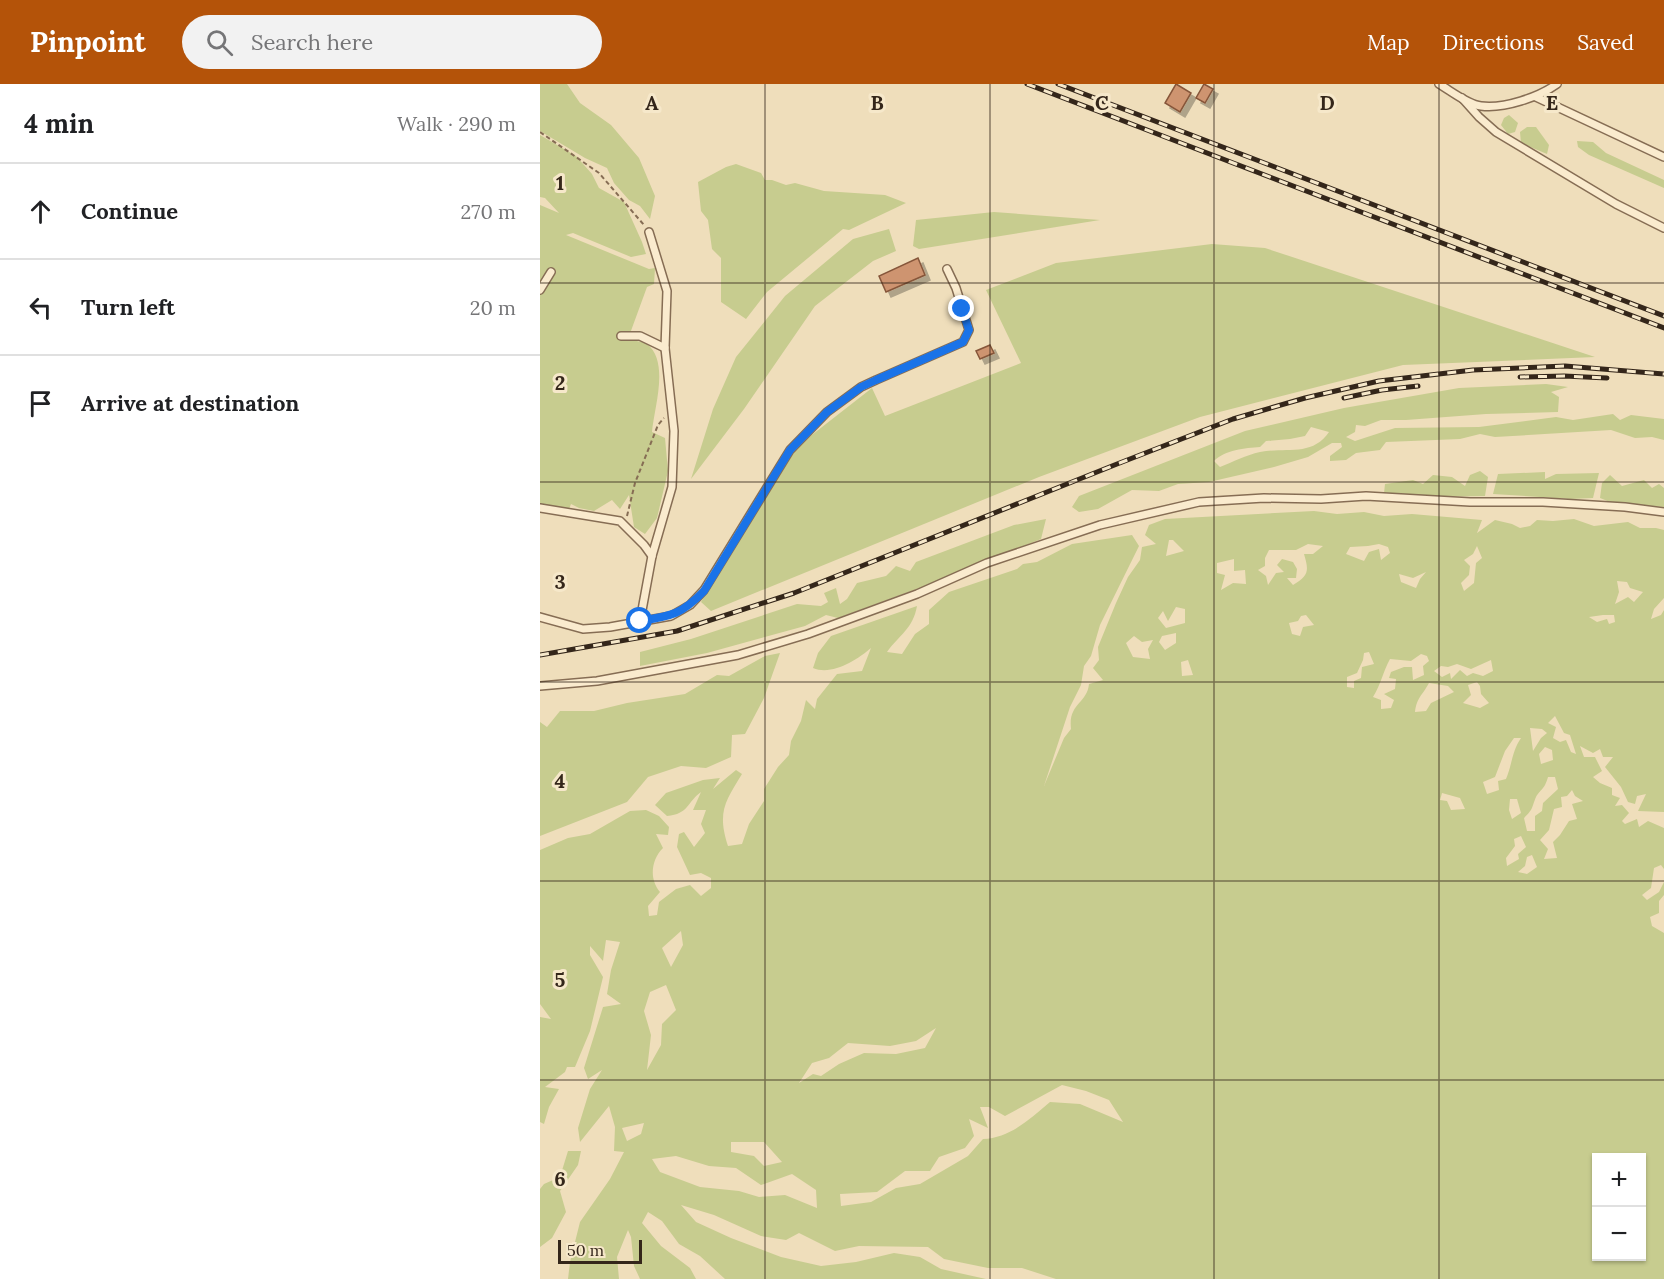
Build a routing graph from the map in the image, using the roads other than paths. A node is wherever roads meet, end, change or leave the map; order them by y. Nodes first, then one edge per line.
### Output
1 (1439, 84) edge
2 (1557, 84) edge
3 (1462, 98) junction
4 (1536, 98) junction
5 (1664, 157) edge
6 (1664, 228) edge
7 (649, 232) road end
8 (947, 268) dead end
9 (551, 272) dead end
10 (540, 290) edge
11 (621, 336) dead end
12 (665, 348) junction
13 (540, 508) edge
14 (1664, 512) edge
15 (651, 556) junction
16 (540, 617) edge
17 (640, 621) junction
18 (540, 686) edge

1 - 3 lane
2 - 4 lane
3 - 4 lane
3 - 6 lane
4 - 5 lane
7 - 12 lane
8 - 17 lane
9 - 10 lane
11 - 12 lane
12 - 15 lane
13 - 15 lane
14 - 18 lane
15 - 17 lane
16 - 17 lane

